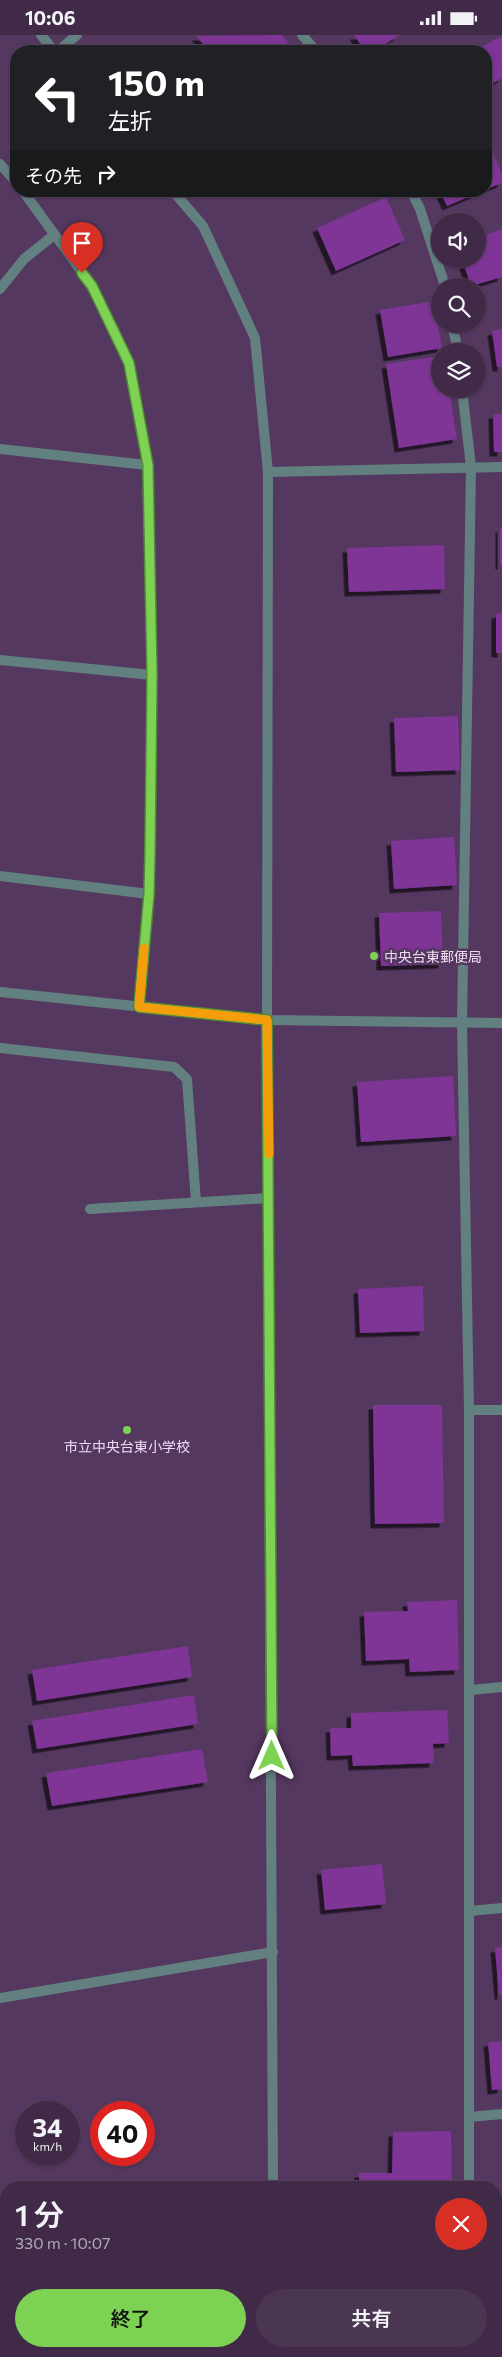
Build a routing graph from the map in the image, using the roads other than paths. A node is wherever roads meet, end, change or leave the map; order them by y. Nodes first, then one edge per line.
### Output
1 (41, 35) edge
2 (77, 35) edge
3 (302, 35) edge
4 (49, 45) edge
5 (65, 45) edge
6 (311, 45) edge
7 (0, 164) edge
8 (10, 175) edge
9 (27, 197) edge
10 (178, 197) edge
11 (414, 197) edge
12 (54, 235) junction
13 (442, 278) edge
14 (0, 289) edge
15 (463, 398) edge
16 (0, 449) edge
17 (148, 465) junction
18 (471, 467) junction
19 (502, 467) edge
20 (268, 472) junction
21 (0, 660) edge
22 (152, 675) junction
23 (0, 876) edge
24 (149, 894) junction
25 (0, 992) edge
26 (139, 1007) junction
27 (267, 1020) junction
28 (462, 1023) junction
29 (502, 1023) edge
30 (0, 1048) edge
31 (269, 1198) junction
32 (196, 1202) junction
33 (90, 1209) dead end
34 (502, 1410) edge
35 (469, 1411) junction
36 (502, 1687) edge
37 (471, 1690) junction
38 (502, 1909) edge
39 (470, 1911) junction
40 (273, 1952) junction
41 (0, 1998) edge
42 (502, 2115) edge
43 (469, 2117) junction
44 (273, 2181) edge
45 (469, 2181) edge

1 - 4 street
2 - 5 street
3 - 6 street
7 - 8 street
9 - 12 street
10 - 20 street
11 - 13 street
12 - 14 street
12 - 17 street
15 - 18 street
16 - 17 street
17 - 22 street
18 - 19 street
18 - 20 street
18 - 28 street
20 - 27 street
21 - 22 street
22 - 24 street
23 - 24 street
24 - 26 street
25 - 26 street
26 - 27 street
27 - 28 street
27 - 31 street
28 - 29 street
28 - 35 street
30 - 32 street
31 - 32 street
31 - 40 street
32 - 33 street
34 - 35 street
35 - 37 street
36 - 37 street
37 - 39 street
38 - 39 street
39 - 43 street
40 - 41 street
40 - 44 street
42 - 43 street
43 - 45 street

